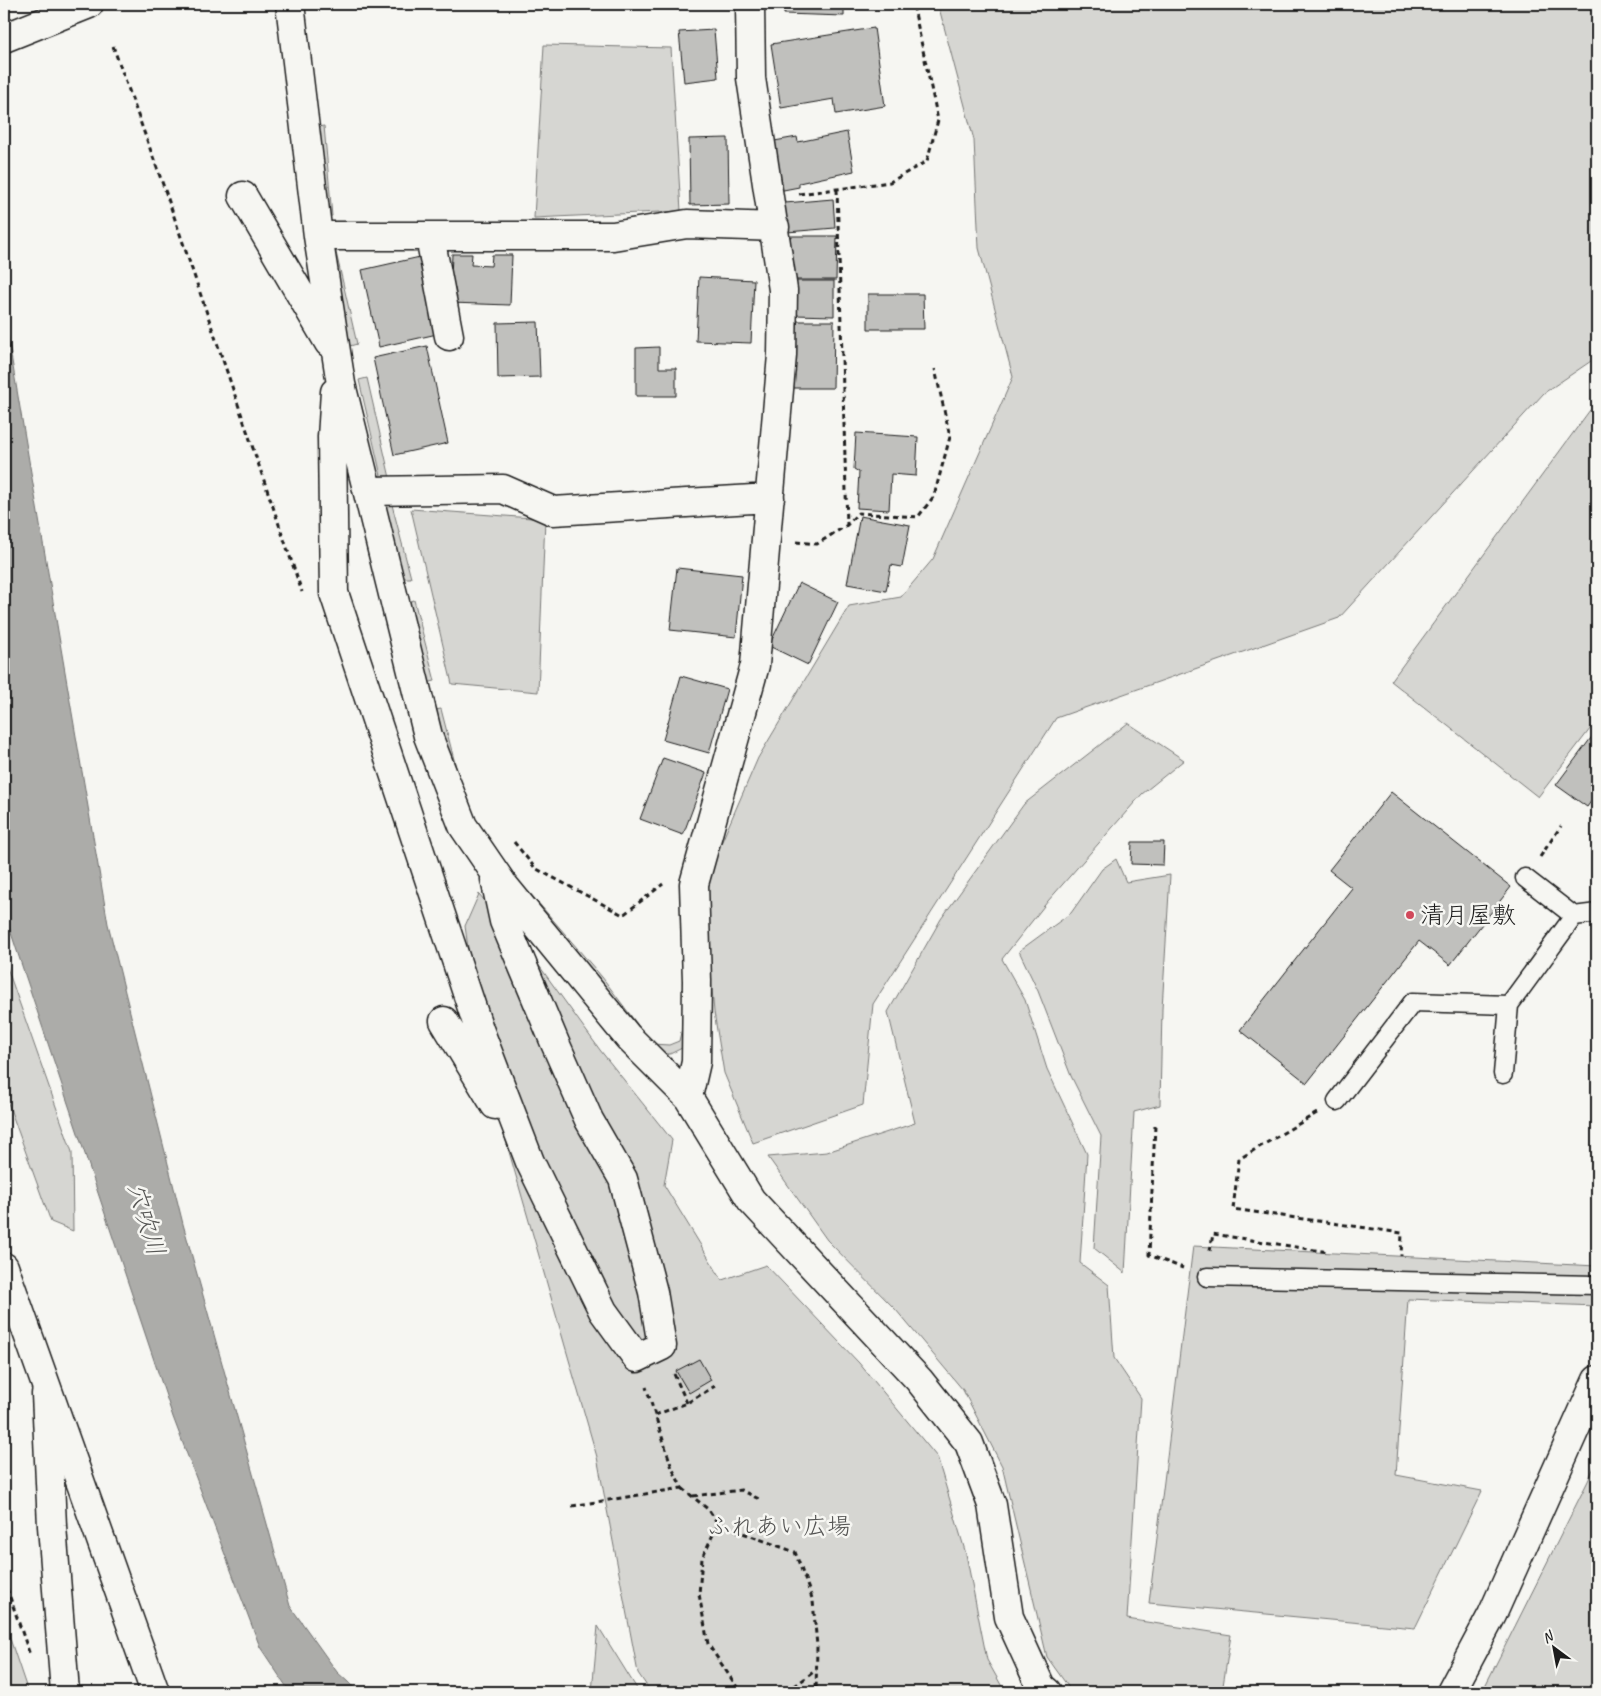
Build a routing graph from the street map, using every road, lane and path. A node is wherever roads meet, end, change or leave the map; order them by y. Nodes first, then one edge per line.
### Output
1 (89, 4) edge
2 (290, 4) edge
3 (750, 4) edge
4 (913, 4) edge
5 (4, 38) edge
6 (113, 46) dead end
7 (837, 189) junction
8 (243, 196) dead end
9 (769, 198) junction
10 (775, 227) junction
11 (318, 236) junction
12 (430, 236) junction
13 (449, 336) dead end
14 (337, 358) junction
15 (935, 369) dead end
16 (368, 492) junction
17 (770, 498) junction
18 (768, 525) junction
19 (848, 525) junction
20 (304, 597) dead end
21 (1561, 826) dead end
22 (511, 839) dead end
23 (493, 871) junction
24 (1530, 871) joint
25 (1597, 913) edge
26 (622, 916) dead end
27 (1574, 916) junction
28 (1509, 1005) junction
29 (444, 1021) dead end
30 (1503, 1074) dead end
31 (688, 1097) junction
32 (1337, 1102) joint
33 (1155, 1126) dead end
34 (530, 1162) junction
35 (1331, 1253) dead end
36 (1400, 1263) dead end
37 (4, 1267) edge
38 (1207, 1277) junction
39 (1597, 1285) edge
40 (637, 1358) junction
41 (1597, 1380) edge
42 (46, 1386) junction
43 (714, 1386) dead end
44 (655, 1415) junction
45 (682, 1488) junction
46 (693, 1496) junction
47 (761, 1500) dead end
48 (572, 1506) dead end
49 (718, 1524) junction
50 (4, 1580) edge
51 (33, 1664) dead end
52 (817, 1669) junction
53 (737, 1687) junction
54 (66, 1692) edge
55 (155, 1692) edge
56 (735, 1692) edge
57 (748, 1692) edge
58 (787, 1692) edge
59 (816, 1692) edge
60 (1047, 1692) edge
61 (1451, 1692) edge

1 - 5 street
2 - 11 street
3 - 9 street
4 - 7 path
6 - 20 path
7 - 9 path
7 - 19 path
8 - 14 street
9 - 10 street
10 - 12 street
10 - 17 street
11 - 12 street
11 - 14 street
12 - 13 street
14 - 16 street
14 - 34 street
15 - 19 path
16 - 17 street
16 - 23 street
17 - 18 street
18 - 19 path
18 - 31 street
21 - 24 path
22 - 26 path
23 - 31 street
23 - 40 street
24 - 27 lane
25 - 27 lane
27 - 28 lane
28 - 30 lane
28 - 32 lane
29 - 34 street
31 - 60 street
32 - 36 path
33 - 38 path
34 - 40 street
35 - 38 path
37 - 42 street
38 - 39 lane
40 - 44 path
41 - 61 street
42 - 54 street
42 - 55 street
43 - 44 path
44 - 45 path
45 - 46 path
45 - 48 path
46 - 47 path
46 - 49 path
49 - 52 path
49 - 53 path
50 - 51 path
52 - 58 path
52 - 59 path
53 - 56 path
53 - 57 path

